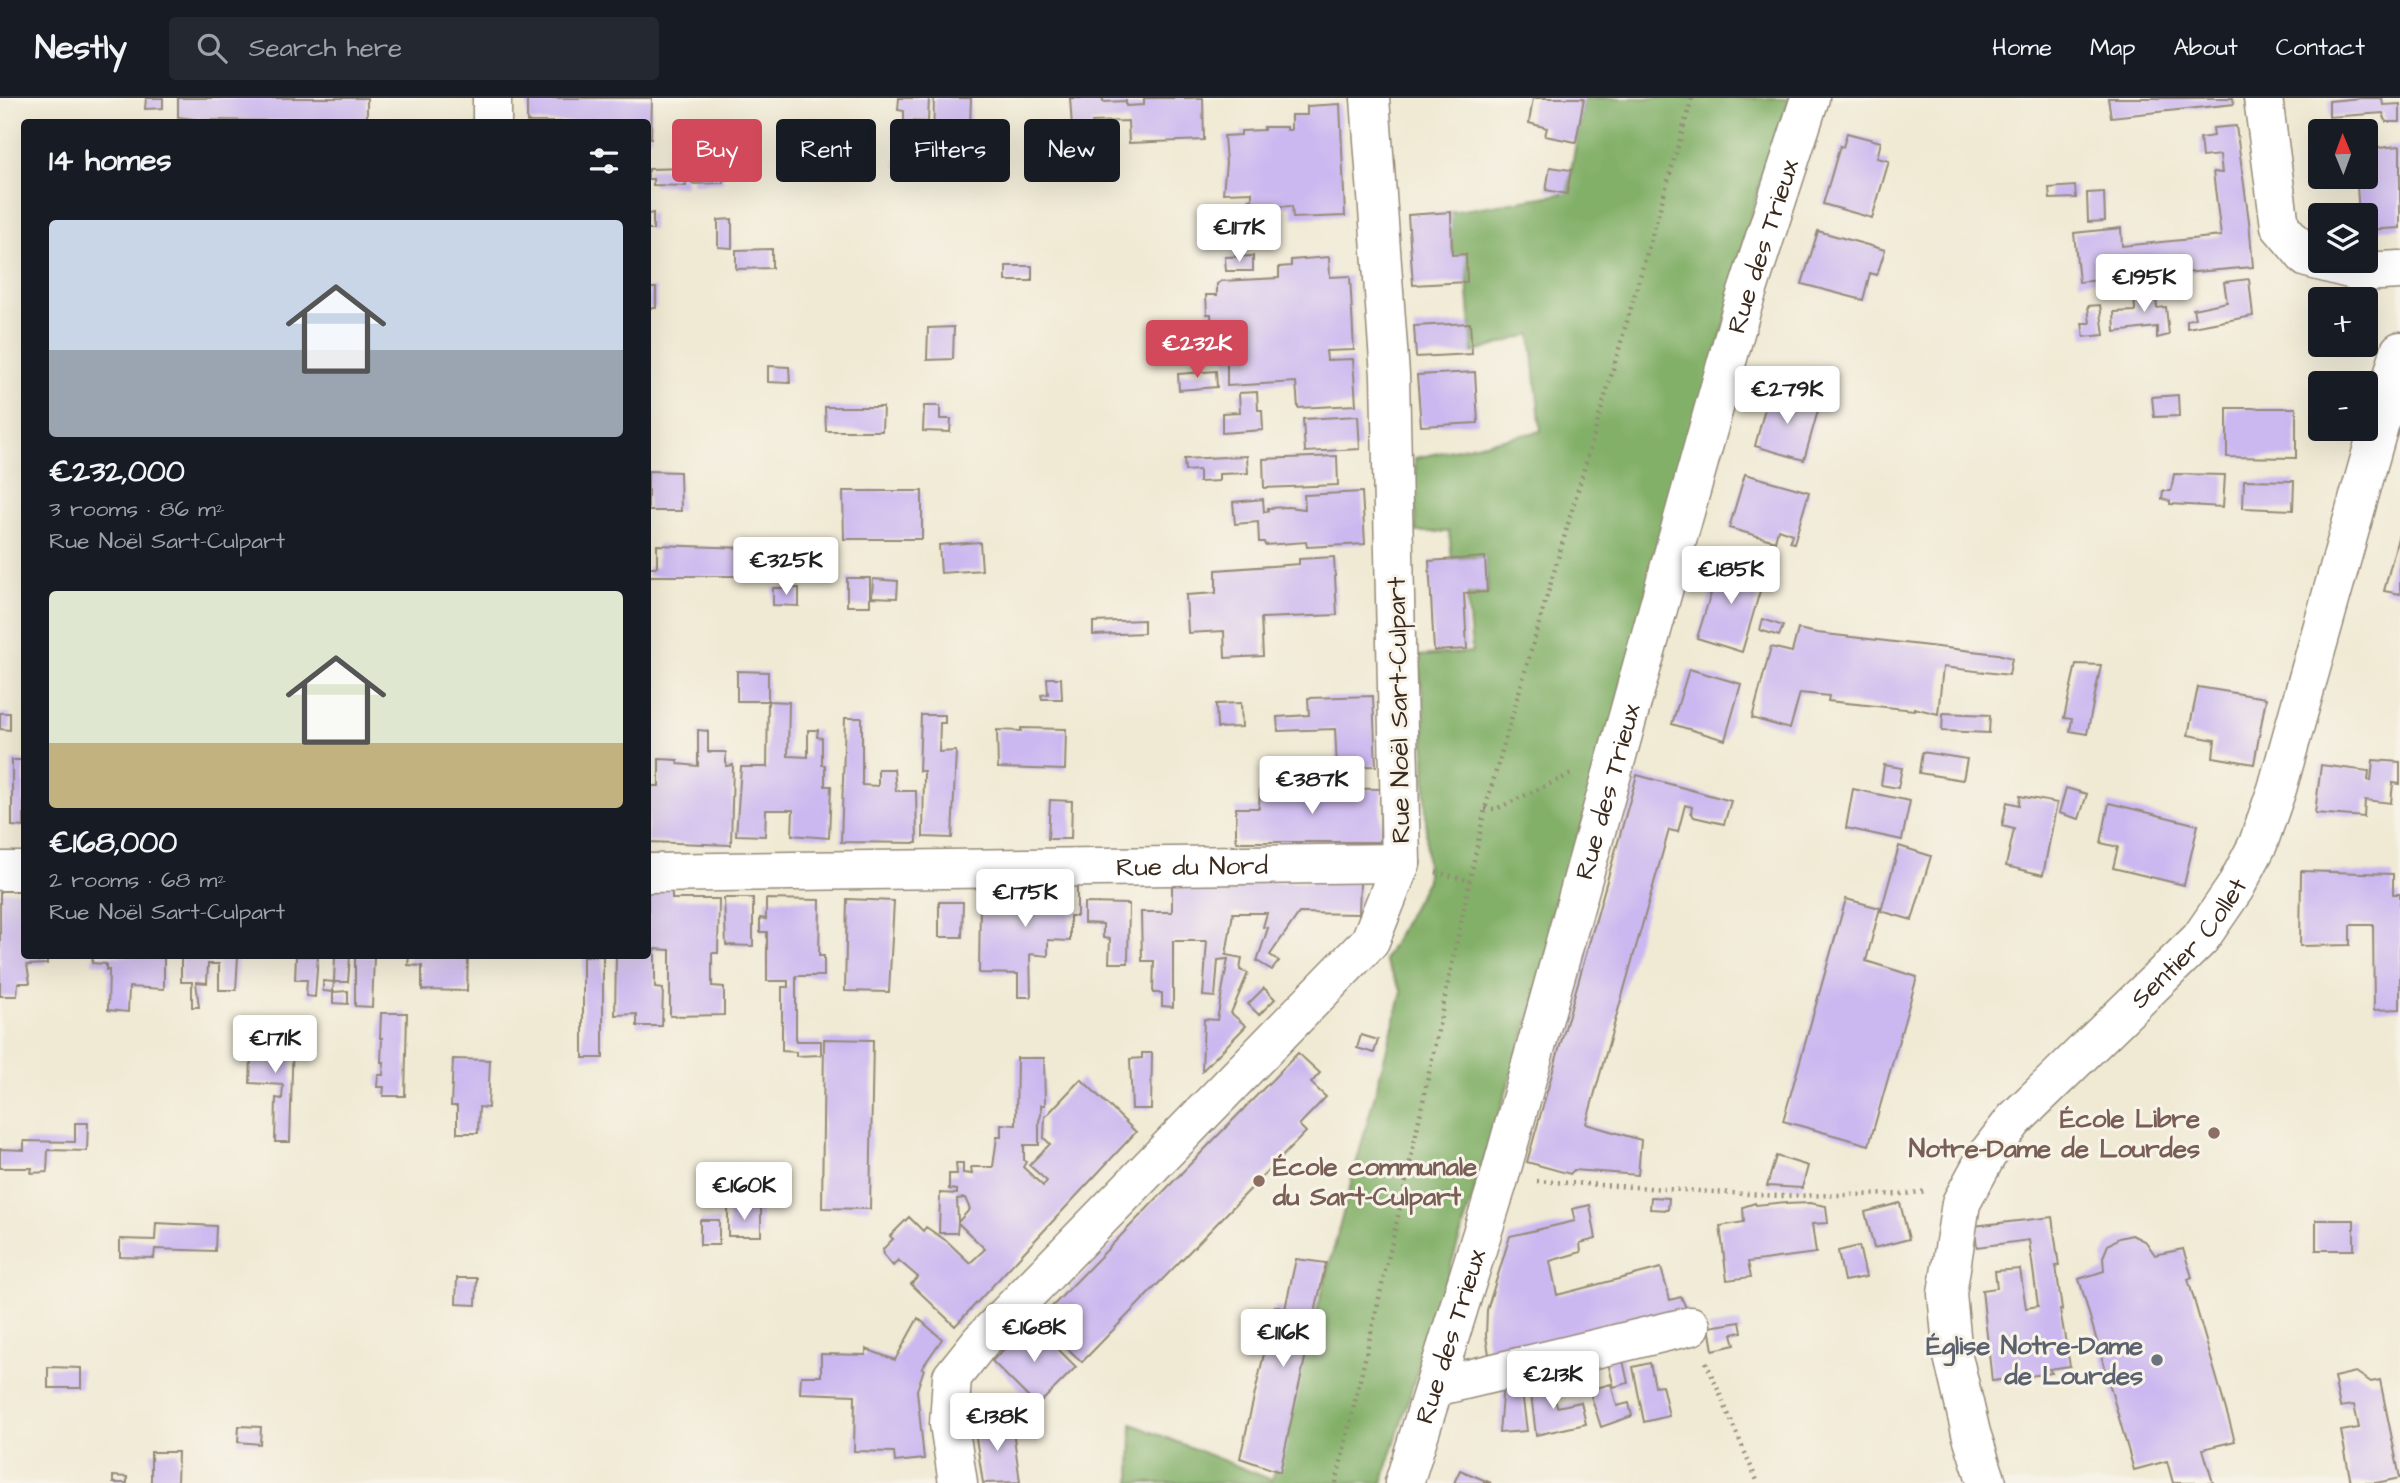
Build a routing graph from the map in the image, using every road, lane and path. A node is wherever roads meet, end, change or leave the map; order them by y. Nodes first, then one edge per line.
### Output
1 (492, 98) edge
2 (1370, 98) edge
3 (1692, 98) edge
4 (1810, 98) edge
5 (2263, 98) edge
6 (492, 119) edge
7 (2400, 270) edge
8 (2400, 351) edge
9 (1578, 770) dead end
10 (1485, 809) junction
11 (1401, 863) junction
12 (0, 871) edge
13 (21, 872) edge
14 (651, 873) edge
15 (1499, 1179) junction
16 (1969, 1185) junction
17 (1691, 1326) joint
18 (1435, 1387) junction
19 (958, 1483) edge
20 (1336, 1483) edge
21 (1404, 1483) edge
22 (1758, 1483) edge
23 (1987, 1483) edge

1 - 6 street
2 - 11 street, Rue Noël Sart-Culpart
3 - 10 path
4 - 15 street, Rue des Trieux
5 - 7 street
8 - 16 street, Sentier Collet
9 - 10 path
10 - 20 path
11 - 14 street, Rue du Nord
11 - 19 street, Rue Noël Sart-Culpart
12 - 13 street
15 - 16 path
15 - 18 street, Rue des Trieux
16 - 23 street, Sentier Collet
17 - 18 street
17 - 22 path
18 - 21 street, Rue des Trieux

